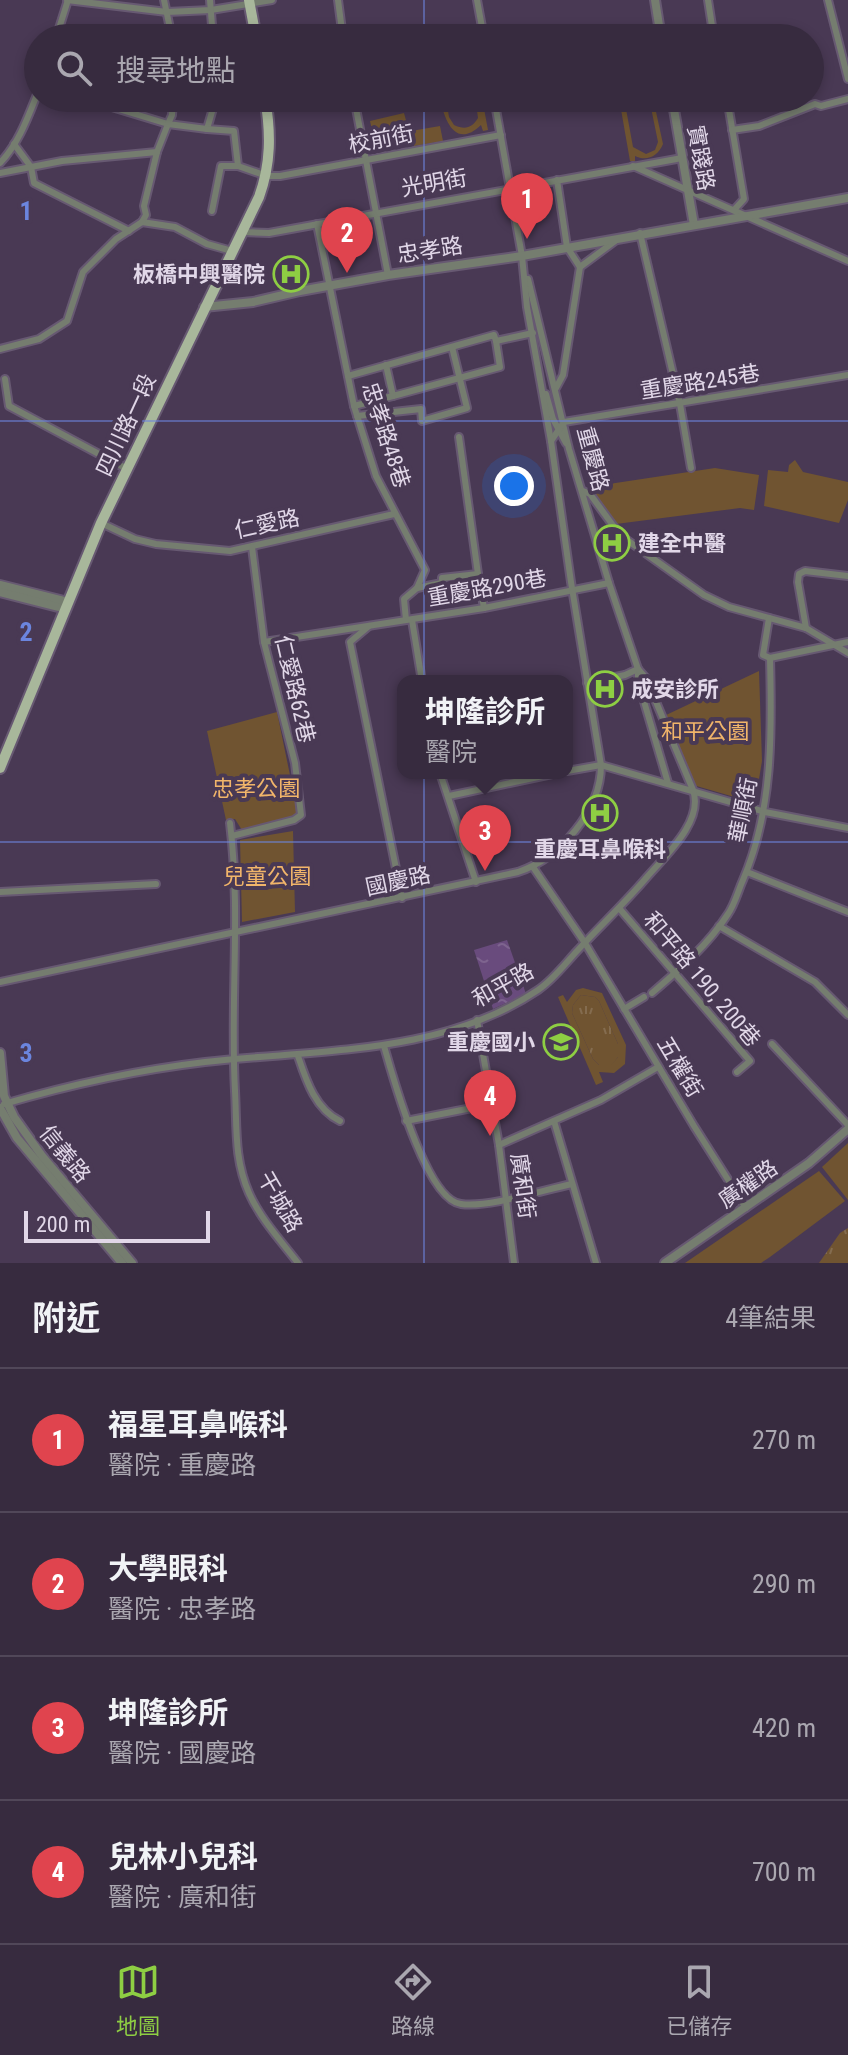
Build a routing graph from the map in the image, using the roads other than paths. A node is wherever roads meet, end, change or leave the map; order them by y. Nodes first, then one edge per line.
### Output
1 (68, 0) edge
2 (164, 0) edge
3 (210, 0) edge
4 (272, 0) edge
5 (338, 0) edge
6 (477, 0) edge
7 (655, 0) edge
8 (708, 0) edge
9 (828, 0) edge
10 (250, 1) edge
11 (211, 10) junction
12 (167, 12) junction
13 (60, 24) edge
14 (169, 24) edge
15 (212, 24) edge
16 (254, 24) edge
17 (341, 24) edge
18 (481, 24) edge
19 (659, 24) edge
20 (712, 24) edge
21 (848, 79) edge
22 (848, 99) edge
23 (824, 105) edge
24 (31, 112) edge
25 (128, 112) edge
26 (172, 112) edge
27 (212, 112) edge
28 (266, 112) edge
29 (357, 112) edge
30 (497, 112) edge
31 (674, 112) edge
32 (729, 112) edge
33 (795, 112) edge
34 (168, 124) junction
35 (207, 129) junction
36 (732, 130) junction
37 (501, 135) junction
38 (14, 144) junction
39 (157, 152) junction
40 (682, 158) junction
41 (366, 161) junction
42 (0, 163) edge
43 (238, 166) junction
44 (633, 166) junction
45 (31, 167) junction
46 (0, 173) edge
47 (267, 176) junction
48 (557, 180) junction
49 (510, 188) junction
50 (688, 188) junction
51 (848, 198) edge
52 (734, 210) junction
53 (212, 211) dead end
54 (375, 212) junction
55 (750, 217) junction
56 (142, 222) junction
57 (317, 224) junction
58 (694, 225) junction
59 (129, 231) junction
60 (242, 232) junction
61 (640, 233) junction
62 (620, 237) junction
63 (567, 247) junction
64 (232, 251) junction
65 (522, 256) junction
66 (848, 261) edge
67 (580, 267) junction
68 (388, 275) junction
69 (332, 285) junction
70 (204, 307) junction
71 (533, 333) junction
72 (496, 341) junction
73 (452, 347) junction
74 (0, 349) edge
75 (386, 365) junction
76 (348, 376) junction
77 (845, 376) edge
78 (460, 378) junction
79 (5, 379) dead end
80 (541, 382) junction
81 (556, 388) junction
82 (393, 396) junction
83 (680, 404) junction
84 (354, 406) junction
85 (357, 416) junction
86 (564, 422) junction
87 (559, 430) junction
88 (459, 437) dead end
89 (551, 441) junction
90 (569, 449) junction
91 (691, 468) dead end
92 (127, 469) junction
93 (583, 491) junction
94 (394, 514) junction
95 (101, 523) junction
96 (611, 523) junction
97 (594, 529) junction
98 (252, 547) junction
99 (478, 574) junction
100 (848, 576) edge
101 (609, 583) junction
102 (0, 585) edge
103 (417, 588) junction
104 (572, 591) junction
105 (0, 592) edge
106 (67, 606) junction
107 (484, 608) junction
108 (769, 618) junction
109 (409, 620) junction
110 (371, 624) junction
111 (347, 628) junction
112 (806, 628) junction
113 (264, 642) junction
114 (350, 642) junction
115 (848, 642) edge
116 (833, 645) junction
117 (848, 653) edge
118 (770, 658) junction
119 (638, 669) junction
120 (421, 675) edge
121 (587, 683) junction
122 (601, 765) junction
123 (0, 768) edge
124 (573, 770) edge
125 (441, 779) edge
126 (529, 779) edge
127 (668, 783) junction
128 (693, 790) junction
129 (449, 796) junction
130 (765, 812) junction
131 (230, 823) dead end
132 (848, 828) edge
133 (232, 836) junction
134 (533, 867) junction
135 (747, 872) junction
136 (476, 882) junction
137 (156, 884) dead end
138 (0, 892) edge
139 (402, 898) junction
140 (619, 908) junction
141 (848, 912) edge
142 (719, 926) junction
143 (235, 933) junction
144 (585, 943) junction
145 (674, 974) junction
146 (0, 982) edge
147 (652, 993) dead end
148 (644, 997) dead end
149 (624, 1009) junction
150 (848, 1015) edge
151 (477, 1020) junction
152 (772, 1044) dead end
153 (384, 1046) junction
154 (0, 1053) edge
155 (298, 1056) junction
156 (233, 1061) junction
157 (658, 1067) junction
158 (737, 1072) dead end
159 (492, 1104) junction
160 (2, 1105) edge
161 (340, 1121) dead end
162 (406, 1121) junction
163 (554, 1121) junction
164 (848, 1127) edge
165 (499, 1145) junction
166 (572, 1184) junction
167 (506, 1198) junction
168 (746, 1208) junction
169 (122, 1263) edge
170 (132, 1263) edge
171 (298, 1263) edge
172 (514, 1263) edge
173 (596, 1263) edge
174 (665, 1263) edge

1 - 12 street
1 - 13 street
2 - 12 street
3 - 11 street
4 - 10 street
5 - 17 street
6 - 18 street
7 - 19 street
8 - 20 street
9 - 21 street
10 - 11 street
10 - 16 main road
11 - 12 street
11 - 15 street
12 - 14 street
22 - 23 street
24 - 38 street
25 - 34 street
26 - 34 street
27 - 35 street
28 - 47 main road, 四川路一段
29 - 41 street
30 - 37 street, 重慶路
31 - 40 street, 實踐路
32 - 36 street
33 - 36 street
34 - 35 street
34 - 39 street
35 - 43 street
36 - 52 street
37 - 41 street, 校前街
37 - 49 street, 重慶路
38 - 42 street
38 - 45 street
39 - 45 street
39 - 56 street
40 - 44 street, 光明街
40 - 50 street, 實踐路
41 - 47 street, 校前街
41 - 54 street
43 - 47 street
43 - 53 street
44 - 48 street, 光明街
44 - 50 street
45 - 46 street
45 - 59 street
47 - 60 main road, 四川路一段
48 - 49 street, 光明街
48 - 63 street
49 - 54 street, 光明街
49 - 65 street, 重慶路
50 - 52 street
50 - 58 street, 實踐路
51 - 55 street, 忠孝路
52 - 55 street
54 - 57 street, 光明街
54 - 68 street
55 - 58 street, 忠孝路
55 - 66 street
56 - 59 street
56 - 64 street
57 - 60 street, 光明街
57 - 69 street, 忠孝路48巷
58 - 61 street, 忠孝路
59 - 74 street
60 - 64 main road, 四川路一段
61 - 62 street, 忠孝路
61 - 83 street
62 - 63 street, 忠孝路
62 - 67 street
63 - 65 street, 忠孝路
63 - 67 street
64 - 70 main road, 四川路一段
65 - 68 street, 忠孝路
65 - 71 street, 重慶路
65 - 81 street, 重慶路
67 - 81 street
68 - 69 street, 忠孝路
69 - 70 street, 忠孝路
69 - 76 street, 忠孝路48巷
70 - 92 main road, 四川路一段
71 - 72 street
71 - 80 street, 重慶路
72 - 73 street
72 - 78 street
73 - 75 street
73 - 78 street
75 - 76 street
75 - 82 street
76 - 84 street, 忠孝路48巷
77 - 83 street, 重慶路245巷
78 - 82 street
78 - 85 street
79 - 92 street
80 - 87 street
80 - 89 street, 國慶路
81 - 86 street, 重慶路
82 - 84 street
83 - 86 street, 重慶路245巷
83 - 91 street
84 - 85 street, 忠孝路48巷
85 - 94 street, 忠孝路48巷
86 - 87 street
86 - 90 street, 重慶路
87 - 89 street
87 - 90 street
88 - 99 street
89 - 104 street, 國慶路
90 - 93 street, 重慶路
92 - 95 main road, 四川路一段
93 - 96 street
93 - 97 street, 重慶路
94 - 98 street, 仁愛路
94 - 103 street, 忠孝路48巷
95 - 98 street, 仁愛路
95 - 106 main road, 四川路一段
96 - 97 street
96 - 108 street
97 - 101 street, 重慶路
98 - 113 street, 仁愛路62巷
99 - 103 street
99 - 107 street
100 - 112 street
101 - 104 street, 重慶路290巷
101 - 119 street, 重慶路
102 - 106 street
103 - 109 street
104 - 107 street, 重慶路290巷
104 - 121 street, 國慶路
105 - 106 street
106 - 123 main road, 四川路一段
107 - 109 street, 重慶路290巷
108 - 112 street
108 - 118 street
109 - 110 street, 重慶路290巷
109 - 120 street
110 - 111 street, 重慶路290巷
110 - 114 street
111 - 113 street, 重慶路290巷
111 - 114 street
112 - 116 street
113 - 133 street, 仁愛路62巷
114 - 139 street
115 - 116 street
116 - 117 street
116 - 118 street
118 - 130 street, 華順街
119 - 121 street
119 - 127 street, 重慶路
119 - 128 street, 重慶路
121 - 122 street, 國慶路
122 - 124 street
122 - 127 street
122 - 134 street, 國慶路
125 - 129 street
126 - 129 street
127 - 128 street
128 - 130 street
128 - 140 street, 和平路
129 - 136 street
130 - 132 street
130 - 135 street, 華順街
131 - 133 street
133 - 143 street
134 - 136 street, 國慶路
134 - 144 street, 五權街
135 - 141 street
135 - 142 street, 華順街
136 - 139 street, 國慶路
137 - 138 street
139 - 143 street, 國慶路
140 - 144 street, 和平路
140 - 145 street, 和平路 190, 200巷
142 - 145 street, 華順街
142 - 150 street
143 - 146 street, 國慶路
143 - 156 street
144 - 149 street, 五權街
144 - 151 street, 和平路
145 - 147 street, 華順街
145 - 158 street, 和平路 190, 200巷
148 - 149 street
149 - 157 street, 五權街
151 - 153 street, 和平路
151 - 159 street, 廣和街
152 - 164 street
153 - 155 street, 和平路
153 - 162 street
154 - 160 street, 信義路
155 - 156 street, 和平路
155 - 161 street
156 - 160 street, 和平路
156 - 171 street, 干城路
157 - 163 street
157 - 168 street, 五權街
159 - 162 street
159 - 165 street, 廣和街
160 - 169 street, 信義路
160 - 170 street, 信義路
162 - 167 street
163 - 165 street
163 - 166 street
164 - 168 street, 廣權路
165 - 167 street, 廣和街
166 - 167 street
166 - 173 street
167 - 172 street, 廣和街
168 - 174 street, 廣權路

